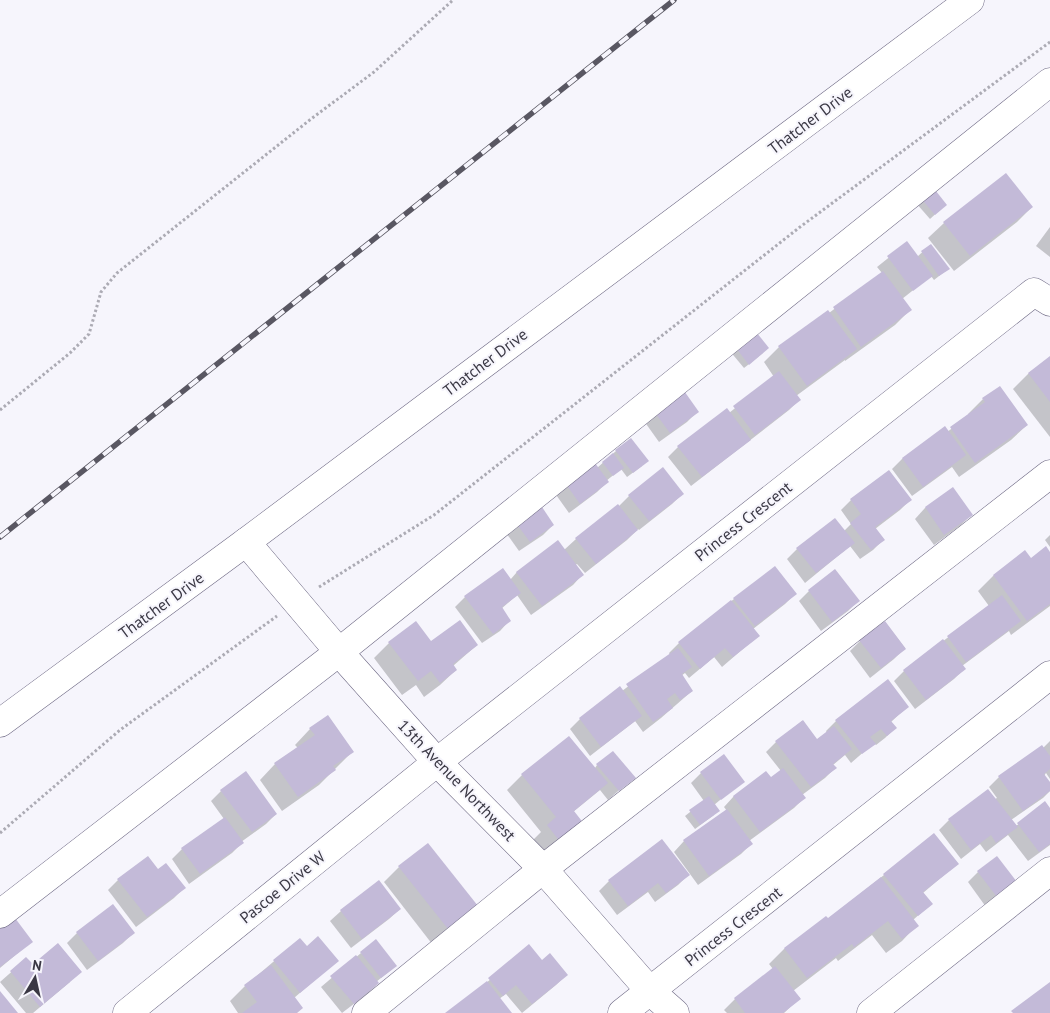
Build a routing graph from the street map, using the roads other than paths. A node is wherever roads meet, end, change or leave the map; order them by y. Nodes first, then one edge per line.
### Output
1 (970, 0) edge
2 (1046, 92) edge
3 (1050, 302) edge
4 (1050, 474) edge
5 (246, 542) junction
6 (339, 652) junction
7 (1050, 675) edge
8 (0, 723) edge
9 (437, 762) junction
10 (543, 869) junction
11 (1050, 871) edge
12 (0, 914) edge
13 (650, 991) junction
14 (127, 1013) edge
15 (366, 1013) edge
16 (622, 1013) edge
17 (674, 1013) edge
18 (871, 1013) edge

1 - 5 street, Thatcher Drive
2 - 6 street
3 - 9 street, Princess Crescent
4 - 10 street
5 - 6 street, 13th Avenue Northwest
5 - 8 street, Thatcher Drive
6 - 9 street, 13th Avenue Northwest
6 - 12 street
7 - 13 street, Princess Crescent
9 - 10 street, 13th Avenue Northwest
9 - 14 street, Pascoe Drive W
10 - 13 street, 13th Avenue Northwest
10 - 15 street
11 - 18 street
13 - 16 street, Princess Crescent
13 - 17 street, 13th Avenue Northwest

